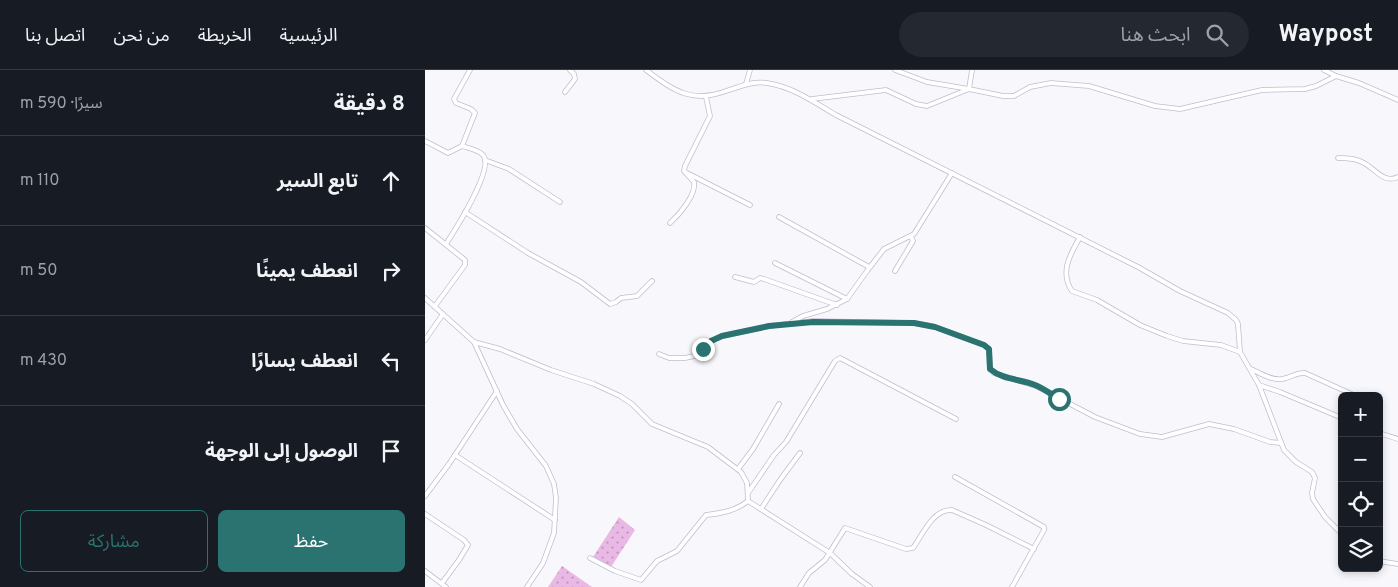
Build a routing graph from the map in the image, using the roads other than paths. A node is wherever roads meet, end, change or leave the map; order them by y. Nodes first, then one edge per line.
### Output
1 (470, 70) edge
2 (570, 70) edge
3 (646, 70) edge
4 (750, 70) edge
5 (895, 70) edge
6 (972, 70) edge
7 (1324, 70) edge
8 (1336, 76) junction
9 (746, 84) junction
10 (969, 90) junction
11 (565, 92) dead end
12 (706, 97) junction
13 (811, 99) junction
14 (1398, 100) edge
15 (425, 141) edge
16 (462, 146) junction
17 (1338, 158) dead end
18 (485, 160) junction
19 (684, 171) junction
20 (952, 173) junction
21 (1398, 177) edge
22 (560, 202) dead end
23 (750, 205) dead end
24 (465, 212) junction
25 (779, 217) dead end
26 (670, 223) dead end
27 (425, 228) edge
28 (911, 237) junction
29 (1081, 237) junction
30 (446, 244) junction
31 (775, 263) dead end
32 (869, 267) junction
33 (895, 272) dead end
34 (735, 277) dead end
35 (652, 281) dead end
36 (425, 298) edge
37 (847, 299) junction
38 (837, 305) junction
39 (435, 306) junction
40 (443, 314) junction
41 (790, 324) junction
42 (425, 340) edge
43 (474, 342) junction
44 (1240, 352) junction
45 (659, 354) dead end
46 (1249, 368) junction
47 (1259, 385) junction
48 (497, 391) junction
49 (1347, 392) edge
50 (779, 404) dead end
51 (1338, 416) edge
52 (956, 419) dead end
53 (1383, 434) edge
54 (1398, 439) edge
55 (1281, 443) junction
56 (800, 453) dead end
57 (455, 454) junction
58 (737, 469) junction
59 (955, 476) dead end
60 (427, 490) edge
61 (748, 493) junction
62 (425, 496) edge
63 (748, 500) junction
64 (761, 509) junction
65 (425, 514) edge
66 (555, 520) junction
67 (1338, 530) edge
68 (1034, 549) junction
69 (830, 553) junction
70 (590, 558) dead end
71 (1383, 562) edge
72 (1398, 564) edge
73 (425, 571) edge
74 (641, 580) junction
75 (442, 583) junction
76 (446, 587) edge
77 (527, 587) edge
78 (639, 587) edge
79 (800, 587) edge
80 (870, 587) edge
81 (1012, 587) edge

1 - 16 street
2 - 11 street
3 - 12 street
4 - 9 street
5 - 10 street
6 - 10 street
7 - 8 street
8 - 10 street
8 - 14 street
9 - 12 street
9 - 13 street
10 - 13 street
12 - 19 street
13 - 20 street
15 - 16 street
16 - 18 street
17 - 21 street
18 - 22 street
18 - 24 street
19 - 23 street
19 - 26 street
20 - 28 street
20 - 29 street
24 - 30 street
24 - 35 street
25 - 32 street
27 - 30 street
28 - 32 street
28 - 33 street
29 - 44 street
29 - 44 street
30 - 39 street
31 - 37 street
32 - 37 street
34 - 38 street
36 - 39 street
37 - 38 street
38 - 41 street
39 - 40 street
40 - 42 street
40 - 43 street
41 - 45 street
41 - 55 street
43 - 48 street
43 - 58 street
44 - 46 street
46 - 47 street
46 - 49 street
47 - 51 street
47 - 55 street
48 - 57 street
48 - 66 street
50 - 58 street
52 - 61 street
53 - 54 street
55 - 67 street
56 - 64 street
57 - 60 street
57 - 66 street
58 - 61 street
59 - 68 street
60 - 62 street
61 - 63 street
63 - 64 street
63 - 74 street
64 - 69 street
65 - 75 street
66 - 77 street
68 - 69 street
68 - 81 street
69 - 79 street
69 - 80 street
70 - 74 street
71 - 72 street
73 - 75 street
74 - 78 street
75 - 76 street

